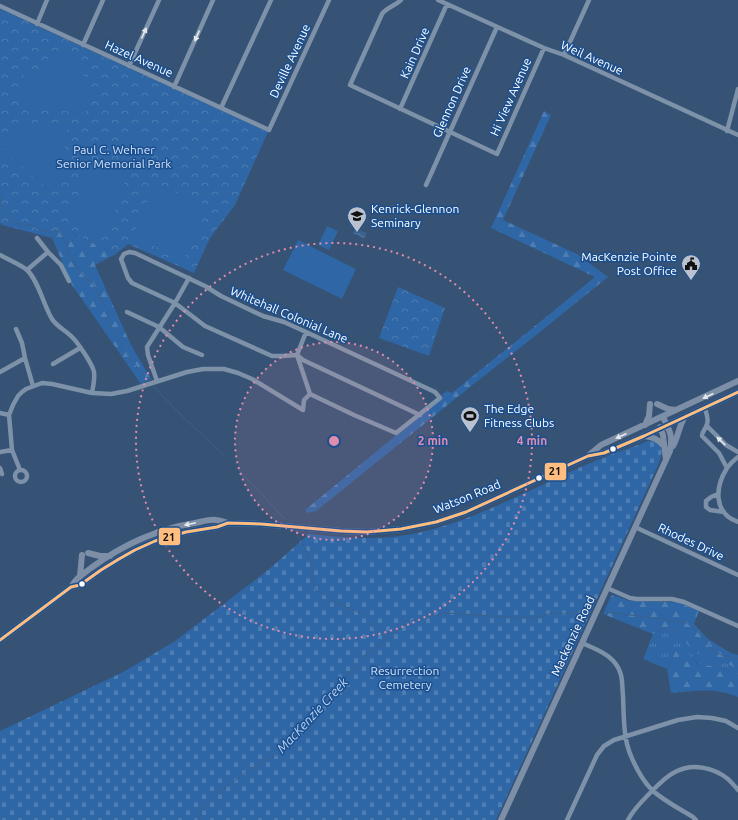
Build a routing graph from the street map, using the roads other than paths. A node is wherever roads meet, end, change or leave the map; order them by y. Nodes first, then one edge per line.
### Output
1 (47, 0) edge
2 (102, 0) edge
3 (159, 0) edge
4 (213, 0) edge
5 (271, 0) edge
6 (329, 0) edge
7 (401, 0) edge
8 (438, 0) edge
9 (588, 0) edge
10 (447, 4) junction
11 (0, 6) edge
12 (36, 24) junction
13 (498, 27) junction
14 (82, 45) junction
15 (544, 48) junction
16 (564, 55) junction
17 (129, 66) junction
18 (174, 86) junction
19 (738, 89) edge
20 (222, 108) junction
21 (400, 109) junction
22 (270, 130) joint
23 (727, 130) junction
24 (449, 132) junction
25 (738, 135) edge
26 (426, 185) dead end
27 (37, 238) dead end
28 (48, 252) junction
29 (0, 255) edge
30 (27, 270) junction
31 (189, 278) junction
32 (69, 281) dead end
33 (175, 303) junction
34 (126, 312) dead end
35 (159, 327) junction
36 (16, 329) dead end
37 (306, 332) junction
38 (80, 348) junction
39 (297, 354) junction
40 (202, 355) dead end
41 (24, 358) junction
42 (54, 364) dead end
43 (0, 372) edge
44 (157, 381) junction
45 (738, 381) edge
46 (32, 386) junction
47 (738, 392) edge
48 (92, 394) junction
49 (310, 394) junction
50 (650, 404) dead end
51 (657, 404) dead end
52 (705, 408) junction
53 (677, 410) junction
54 (0, 413) edge
55 (8, 415) junction
56 (420, 415) junction
57 (663, 417) junction
58 (685, 417) junction
59 (656, 420) junction
60 (644, 425) junction
61 (668, 425) junction
62 (707, 426) junction
63 (661, 429) junction
64 (644, 436) junction
65 (664, 446) junction
66 (12, 450) junction
67 (670, 451) junction
68 (0, 452) edge
69 (738, 452) edge
70 (588, 456) junction
71 (738, 457) edge
72 (666, 460) junction
73 (0, 468) edge
74 (727, 468) junction
75 (20, 470) dead end
76 (2, 474) dead end
77 (718, 494) junction
78 (724, 512) junction
79 (738, 522) edge
80 (228, 523) junction
81 (635, 527) junction
82 (110, 556) junction
83 (738, 575) edge
84 (80, 576) junction
85 (71, 587) junction
86 (607, 588) junction
87 (738, 626) edge
88 (0, 640) edge
89 (582, 643) junction
90 (738, 728) edge
91 (625, 736) junction
92 (653, 790) junction
93 (738, 790) edge
94 (501, 820) edge
95 (567, 820) edge
96 (628, 820) edge
97 (696, 820) edge

1 - 12 street
2 - 14 street
17 -> 3 street
4 -> 18 street
5 - 20 street
6 - 22 street, Deville Avenue
7 - 21 street
8 - 10 street, Weil Avenue
9 - 16 street
10 - 13 street, Weil Avenue
10 - 21 street, Kain Drive
11 - 12 street, Hazel Avenue
12 - 14 street, Hazel Avenue
13 - 15 street, Weil Avenue
13 - 24 street, Glennon Drive
14 - 17 street, Hazel Avenue
15 - 16 street, Weil Avenue
15 - 24 street, Hi View Avenue
16 - 23 street, Weil Avenue
17 - 18 street, Hazel Avenue
18 - 20 street, Hazel Avenue
19 - 23 street
20 - 22 street, Hazel Avenue
21 - 24 street
23 - 25 street, Weil Avenue
24 - 26 street, Glennon Drive
27 - 28 street
28 - 30 street
28 - 32 street
29 - 30 street
30 - 38 street
31 - 33 street
31 - 33 street, Whitehall Colonial Lane
31 - 37 street, Whitehall Colonial Lane
33 - 35 street
33 - 39 street
34 - 35 street
35 - 40 street
35 - 44 street
36 - 41 street
37 - 39 street
37 - 56 street, Whitehall Colonial Lane
38 - 42 street
38 - 48 street
39 - 49 street
39 - 56 street
41 - 43 street
41 - 46 street
44 - 48 street
44 - 49 street
45 -> 53 main road, Watson Road
46 - 48 street
46 - 55 street
47 - 52 main road, Watson Road
49 - 56 street
50 - 60 main road
51 - 53 main road
52 - 58 main road, Watson Road
52 - 62 street
53 - 57 main road, Watson Road
54 - 55 street
55 - 66 street
57 - 59 main road, Watson Road
57 - 61 main road, Mackenzie Road
58 - 61 main road, Watson Road
58 - 67 main road
59 - 60 main road, Watson Road
59 - 63 main road
60 -> 70 main road, Watson Road
61 - 63 main road, Watson Road
61 - 67 main road, Mackenzie Road
69 -> 62 street
62 - 74 street
63 - 64 main road, Watson Road
63 - 65 main road
64 - 65 main road
64 - 70 main road, Watson Road
65 - 72 main road
66 - 68 street
66 - 75 street
67 - 72 main road, Mackenzie Road
70 - 80 main road, Watson Road
71 - 74 street
72 - 81 main road, Mackenzie Road
73 - 76 street
74 - 77 street
77 - 78 street
77 - 78 street
78 - 79 street
80 -> 82 main road, Watson Road
80 - 85 main road, Watson Road
81 - 83 street, Rhodes Drive
81 - 86 main road, Mackenzie Road
82 - 84 main road, Watson Road
82 - 84 main road
84 - 85 main road, Watson Road
85 - 88 main road, Watson Road
86 - 87 street
86 - 89 main road, Mackenzie Road
89 - 91 street
89 - 94 main road, Mackenzie Road
90 - 91 street
91 - 92 street
91 - 95 street
92 - 93 street
92 - 96 street
92 - 97 street

